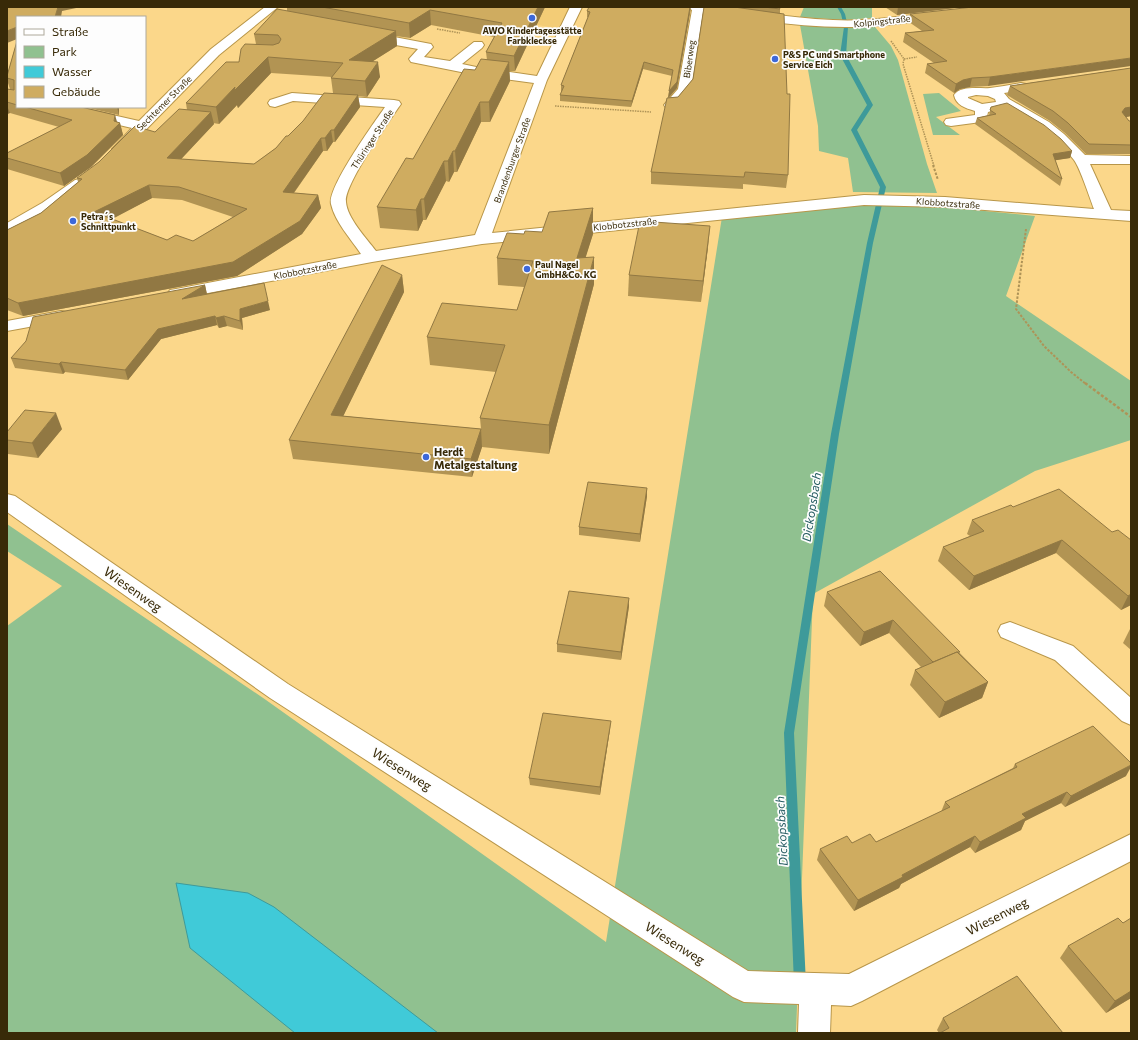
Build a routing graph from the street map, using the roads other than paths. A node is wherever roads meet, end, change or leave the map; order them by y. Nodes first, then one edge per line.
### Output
1 (576, 7) edge
2 (702, 8) edge
3 (274, 12) edge
4 (951, 14) edge
5 (359, 34) edge
6 (478, 45) dead end
7 (215, 52) junction
8 (230, 53) dead end
9 (452, 65) junction
10 (541, 80) junction
11 (1033, 85) edge
12 (988, 92) junction
13 (1004, 101) junction
14 (275, 103) dead end
15 (671, 105) edge
16 (64, 108) edge
17 (982, 108) junction
18 (951, 122) dead end
19 (141, 126) junction
20 (1081, 159) junction
21 (108, 160) edge
22 (1131, 160) edge
23 (91, 176) edge
24 (1105, 214) junction
25 (1131, 216) edge
26 (7, 230) edge
27 (482, 239) junction
28 (372, 257) junction
29 (162, 297) edge
30 (77, 313) edge
31 (7, 326) edge
32 (7, 501) edge
33 (1010, 631) dead end
34 (1131, 714) edge
35 (1131, 847) edge
36 (806, 989) junction
37 (814, 1033) edge

1 - 10 street, Brandenburger Straße
2 - 4 street, Kolpingstraße
2 - 15 street, Biberweg
3 - 7 street, Sechtemer Straße
5 - 9 street
6 - 9 street
7 - 8 street
7 - 19 street, Sechtemer Straße
9 - 10 street
10 - 27 street, Brandenburger Straße
11 - 12 street
12 - 13 street
12 - 17 street
13 - 17 street
13 - 20 street
14 - 28 street, Thüringer Straße
16 - 19 street
17 - 18 street
19 - 21 street, Sechtemer Straße
20 - 22 street
20 - 24 street
23 - 26 street
24 - 25 street, Klobbotzstraße
24 - 27 street, Klobbotzstraße
27 - 28 street, Klobbotzstraße
28 - 29 street, Klobbotzstraße
30 - 31 street
32 - 36 street, Wiesenweg
33 - 34 street
35 - 36 street, Wiesenweg
36 - 37 street

